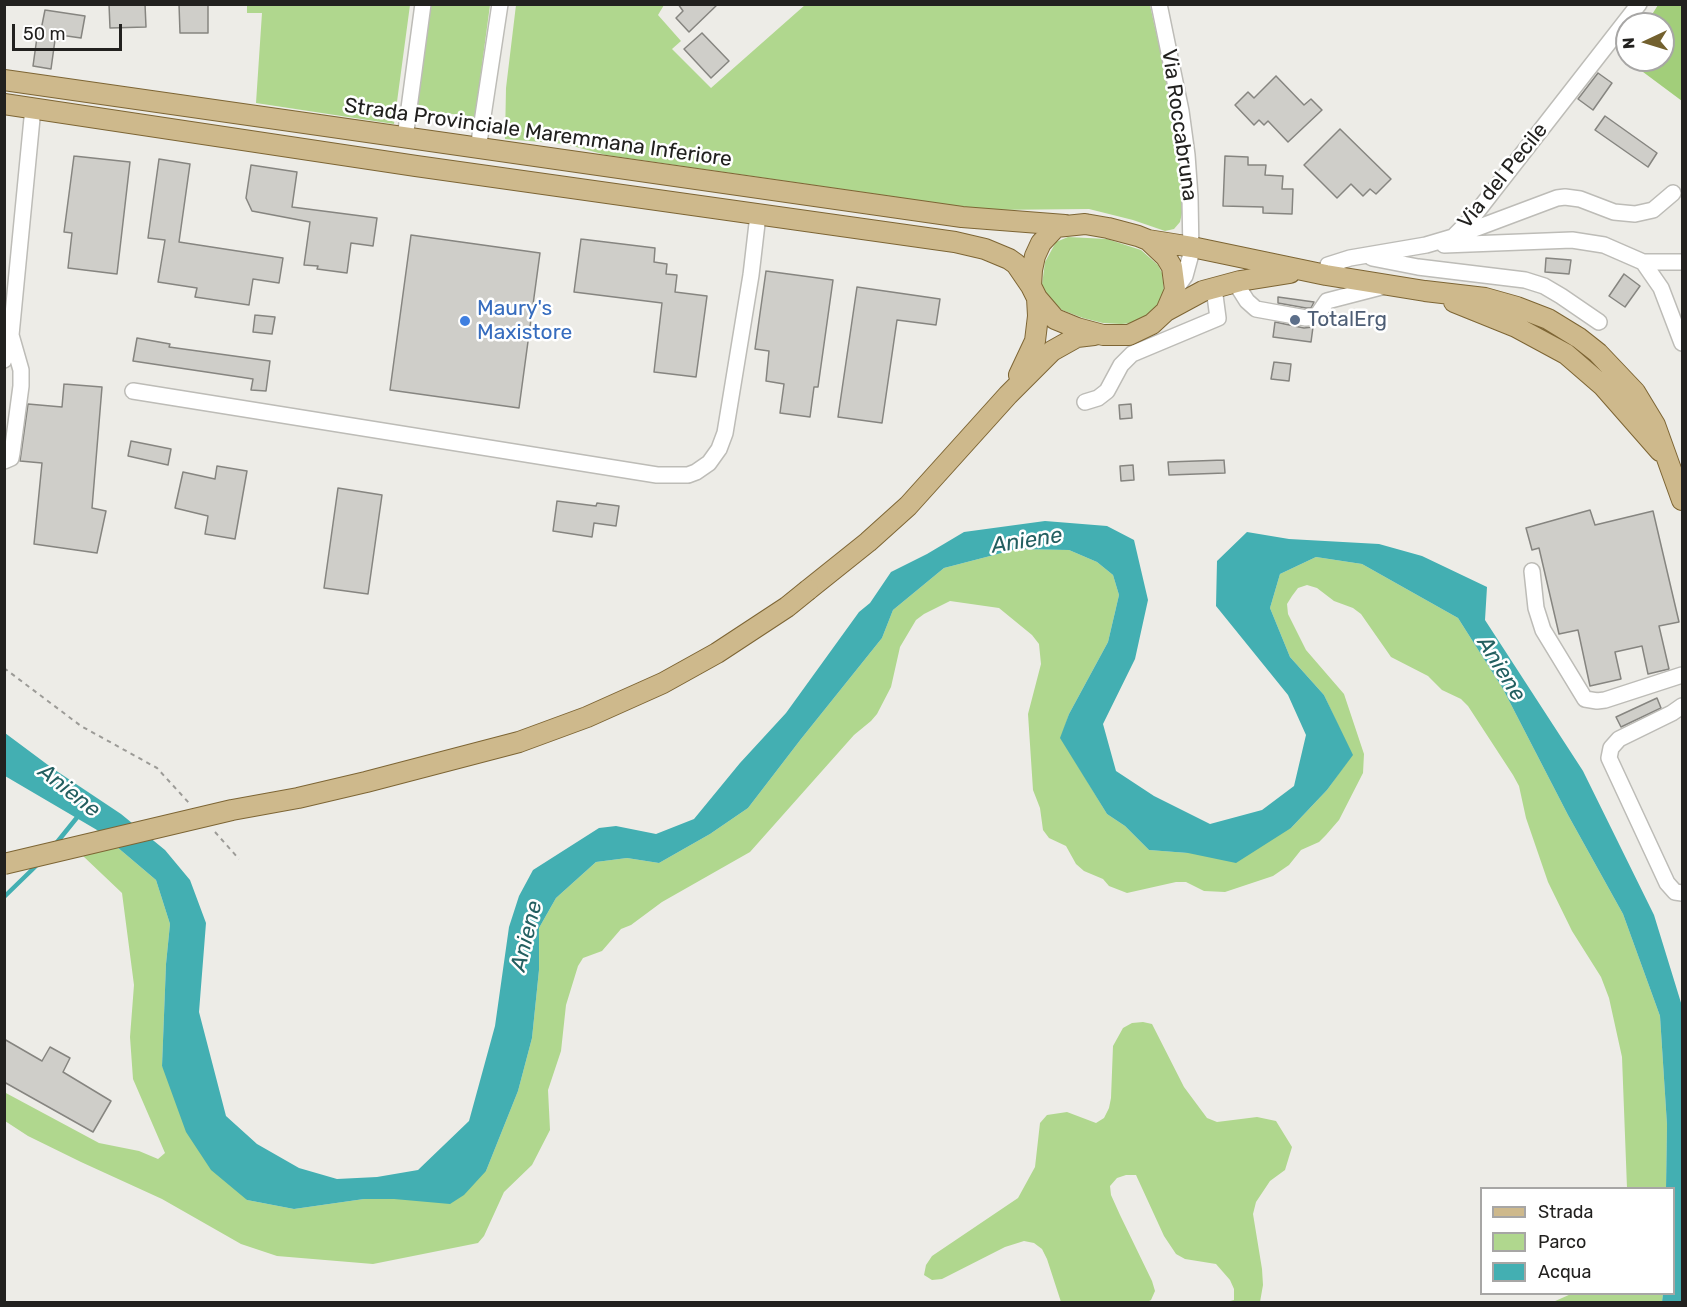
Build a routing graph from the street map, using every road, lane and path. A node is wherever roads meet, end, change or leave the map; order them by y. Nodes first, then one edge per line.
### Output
1 (423, 4) edge
2 (500, 4) edge
3 (1159, 4) edge
4 (1639, 4) edge
5 (4, 80) edge
6 (4, 104) edge
7 (33, 108) junction
8 (405, 138) junction
9 (478, 148) junction
10 (1673, 193) dead end
11 (758, 215) junction
12 (1065, 225) junction
13 (1453, 237) junction
14 (1148, 240) junction
15 (1426, 245) junction
16 (1192, 247) junction
17 (1363, 256) junction
18 (1643, 262) junction
19 (1683, 262) edge
20 (1301, 271) junction
21 (1326, 276) junction
22 (1235, 282) junction
23 (1387, 285) junction
24 (1214, 288) junction
25 (1175, 290) junction
26 (1034, 292) junction
27 (1166, 311) junction
28 (1599, 322) dead end
29 (11, 335) junction
30 (1103, 335) junction
31 (1683, 343) edge
32 (4, 360) edge
33 (132, 391) dead end
34 (1008, 395) junction
35 (1085, 402) dead end
36 (4, 461) edge
37 (1683, 500) edge
38 (1532, 571) dead end
39 (4, 668) edge
40 (1683, 675) edge
41 (1683, 706) edge
42 (194, 809) dead end
43 (209, 826) dead end
44 (239, 859) dead end
45 (4, 864) edge
46 (1683, 893) edge

1 - 8 street
2 - 9 street
3 - 16 street, Via Roccabruna
4 - 13 street, Via del Pecile
5 - 8 main road, Strada Provinciale Maremmana Inferiore
6 - 7 main road
7 - 11 main road
7 - 29 street
8 - 9 main road, Strada Provinciale Maremmana Inferiore
9 - 12 main road, Strada Provinciale Maremmana Inferiore
10 - 13 street
11 - 26 main road
11 - 33 street
12 - 14 main road
12 - 26 main road
13 - 15 street, Via del Pecile
14 - 16 main road
14 - 25 main road
15 - 17 street, Via del Pecile
15 - 18 street
16 - 20 main road
16 - 25 street, Via Roccabruna
17 - 21 street, Via del Pecile
17 - 28 street
18 - 19 street
18 - 31 street
20 - 21 main road
20 - 22 main road
21 - 23 main road
22 - 23 street
22 - 24 main road
23 - 37 main road
24 - 27 main road
24 - 35 street
25 - 27 main road
26 - 30 main road
26 - 34 main road
27 - 30 main road
29 - 32 street
29 - 36 street
30 - 34 main road
34 - 45 main road, bridge
38 - 40 street
39 - 42 path
41 - 46 street
43 - 44 path

